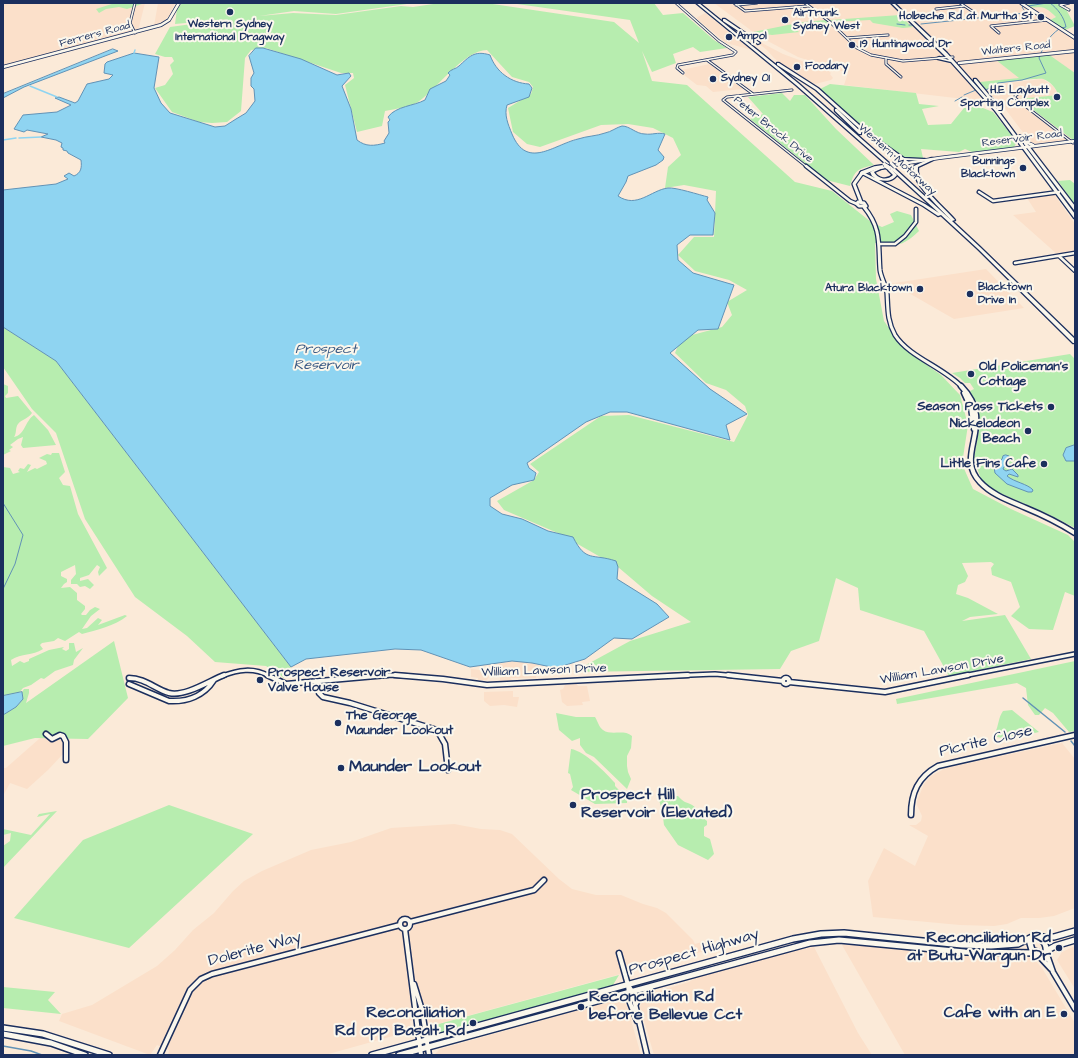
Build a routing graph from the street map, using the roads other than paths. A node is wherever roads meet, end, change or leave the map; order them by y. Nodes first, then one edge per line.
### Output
1 (135, 3) edge
2 (179, 3) edge
3 (676, 3) edge
4 (696, 3) edge
5 (703, 3) edge
6 (734, 3) edge
7 (757, 3) edge
8 (805, 3) edge
9 (892, 3) edge
10 (896, 3) edge
11 (960, 3) edge
12 (1021, 3) edge
13 (1068, 3) edge
14 (736, 5) junction
15 (808, 6) junction
16 (964, 6) junction
17 (936, 9) dead end
18 (1069, 10) dead end
19 (972, 11) dead end
20 (706, 14) dead end
21 (724, 20) junction
22 (1048, 20) junction
23 (134, 33) junction
24 (999, 33) dead end
25 (888, 35) dead end
26 (847, 38) junction
27 (1075, 38) edge
28 (759, 43) dead end
29 (751, 50) dead end
30 (1075, 51) edge
31 (764, 54) junction
32 (948, 56) junction
33 (953, 57) junction
34 (939, 58) junction
35 (886, 59) junction
36 (707, 60) junction
37 (959, 63) junction
38 (3, 67) edge
39 (780, 70) junction
40 (683, 73) dead end
41 (965, 75) junction
42 (901, 77) dead end
43 (1024, 89) dead end
44 (792, 90) dead end
45 (753, 94) junction
46 (828, 103) dead end
47 (1019, 138) junction
48 (1074, 142) edge
49 (1035, 146) junction
50 (1027, 148) junction
51 (875, 149) junction
52 (1013, 149) junction
53 (1019, 150) junction
54 (972, 154) junction
55 (898, 156) junction
56 (1030, 156) junction
57 (932, 159) junction
58 (908, 163) junction
59 (889, 166) junction
60 (863, 173) junction
61 (859, 176) junction
62 (869, 176) junction
63 (881, 180) junction
64 (979, 192) dead end
65 (1057, 192) junction
66 (1062, 192) junction
67 (861, 202) junction
68 (857, 204) junction
69 (864, 207) junction
70 (916, 209) dead end
71 (1075, 209) edge
72 (1075, 217) edge
73 (959, 228) junction
74 (880, 244) junction
75 (1075, 253) edge
76 (1059, 256) junction
77 (1015, 263) dead end
78 (1075, 271) edge
79 (1075, 337) edge
80 (1075, 342) edge
81 (1075, 532) edge
82 (1075, 654) edge
83 (129, 678) dead end
84 (214, 680) junction
85 (316, 681) junction
86 (129, 684) dead end
87 (46, 734) dead end
88 (1075, 734) edge
89 (66, 760) dead end
90 (448, 770) dead end
91 (912, 815) dead end
92 (544, 880) dead end
93 (410, 922) junction
94 (400, 925) junction
95 (405, 929) junction
96 (1075, 931) edge
97 (1038, 937) junction
98 (1029, 940) junction
99 (1075, 940) edge
100 (1046, 951) junction
101 (619, 953) dead end
102 (1036, 953) junction
103 (1053, 972) junction
104 (413, 980) junction
105 (658, 984) junction
106 (628, 985) junction
107 (629, 992) junction
108 (636, 1008) junction
109 (1075, 1009) edge
110 (638, 1022) junction
111 (3, 1028) edge
112 (3, 1034) edge
113 (426, 1040) junction
114 (418, 1042) junction
115 (427, 1047) junction
116 (420, 1052) edge
117 (85, 1055) edge
118 (109, 1055) edge
119 (160, 1055) edge
120 (372, 1055) edge
121 (399, 1055) edge
122 (429, 1055) edge
123 (647, 1055) edge

1 - 23 street
2 - 23 street, Ferrers Road
3 - 36 street
4 - 20 highway
4 - 39 highway
5 - 21 highway, Western Motorway
6 - 14 street
7 - 14 street
8 - 15 street
9 - 32 highway
10 - 33 highway
11 - 16 street
12 - 22 street
13 - 18 street
14 - 15 street
15 - 26 street
16 - 17 street
16 - 19 street
21 - 28 highway
21 - 31 highway, Western Motorway
22 - 24 street
22 - 27 street
23 - 38 street, Ferrers Road
25 - 26 street
26 - 35 street
29 - 39 highway
30 - 37 street, Walters Road
31 - 51 highway, Western Motorway
31 - 55 highway
32 - 33 street
32 - 34 street
32 - 41 highway
33 - 37 highway
34 - 35 street
34 - 41 highway
35 - 42 street
36 - 40 street
36 - 45 street, Peter Brock Drive
37 - 47 highway
39 - 59 highway
41 - 47 highway
43 - 48 street
44 - 45 street
45 - 68 street, Peter Brock Drive
46 - 51 highway
47 - 49 main road
47 - 50 highway
47 - 52 main road
48 - 49 main road, Reservoir Road
48 - 50 main road, Reservoir Road
49 - 50 main road, Reservoir Road
50 - 52 main road, Reservoir Road
50 - 53 main road, Reservoir Road
50 - 56 highway
50 - 66 highway
51 - 59 highway, Western Motorway
52 - 54 main road, Reservoir Road
53 - 54 main road, Reservoir Road
53 - 56 main road
54 - 57 main road, Reservoir Road
55 - 57 highway
55 - 58 highway
56 - 65 highway
57 - 58 main road, Reservoir Road
57 - 73 highway
58 - 59 main road, Reservoir Road
59 - 60 main road, Reservoir Road
59 - 63 highway
59 - 63 highway
59 - 73 highway, Western Motorway
60 - 61 street, Reservoir Road
60 - 62 highway
60 - 63 highway
61 - 62 highway
61 - 67 street
62 - 73 highway
64 - 65 street
65 - 66 street
65 - 72 highway
66 - 71 highway
67 - 68 street
67 - 69 street
68 - 69 street
69 - 74 street
70 - 74 street
73 - 79 highway, Western Motorway
73 - 80 highway, Western Motorway
74 - 81 street
75 - 76 street
76 - 77 street
76 - 78 street
82 - 85 street, William Lawson Drive
83 - 84 street, William Lawson Drive
84 - 85 street, William Lawson Drive
84 - 86 street, William Lawson Drive
85 - 90 street
87 - 89 street
88 - 91 street, Picrite Close
92 - 93 street
93 - 94 street
93 - 95 street
94 - 95 street
94 - 119 street, Dolerite Way
95 - 104 street
96 - 97 street
97 - 98 street
97 - 100 street
98 - 102 street
98 - 106 street, Prospect Highway
99 - 100 street
100 - 102 street
100 - 103 street
101 - 106 street
102 - 103 street
102 - 105 street, Prospect Highway
103 - 109 street
104 - 113 street
104 - 114 street
105 - 107 street, Prospect Highway
105 - 108 street
106 - 107 street
106 - 113 street, Prospect Highway
107 - 108 street
107 - 110 street
107 - 115 street, Prospect Highway
108 - 110 street
110 - 123 street
111 - 118 street
112 - 117 street
113 - 114 street, Prospect Highway
113 - 115 street
114 - 116 street
114 - 120 street, Prospect Highway
115 - 116 street, Prospect Highway
115 - 122 street
116 - 121 street, Prospect Highway

